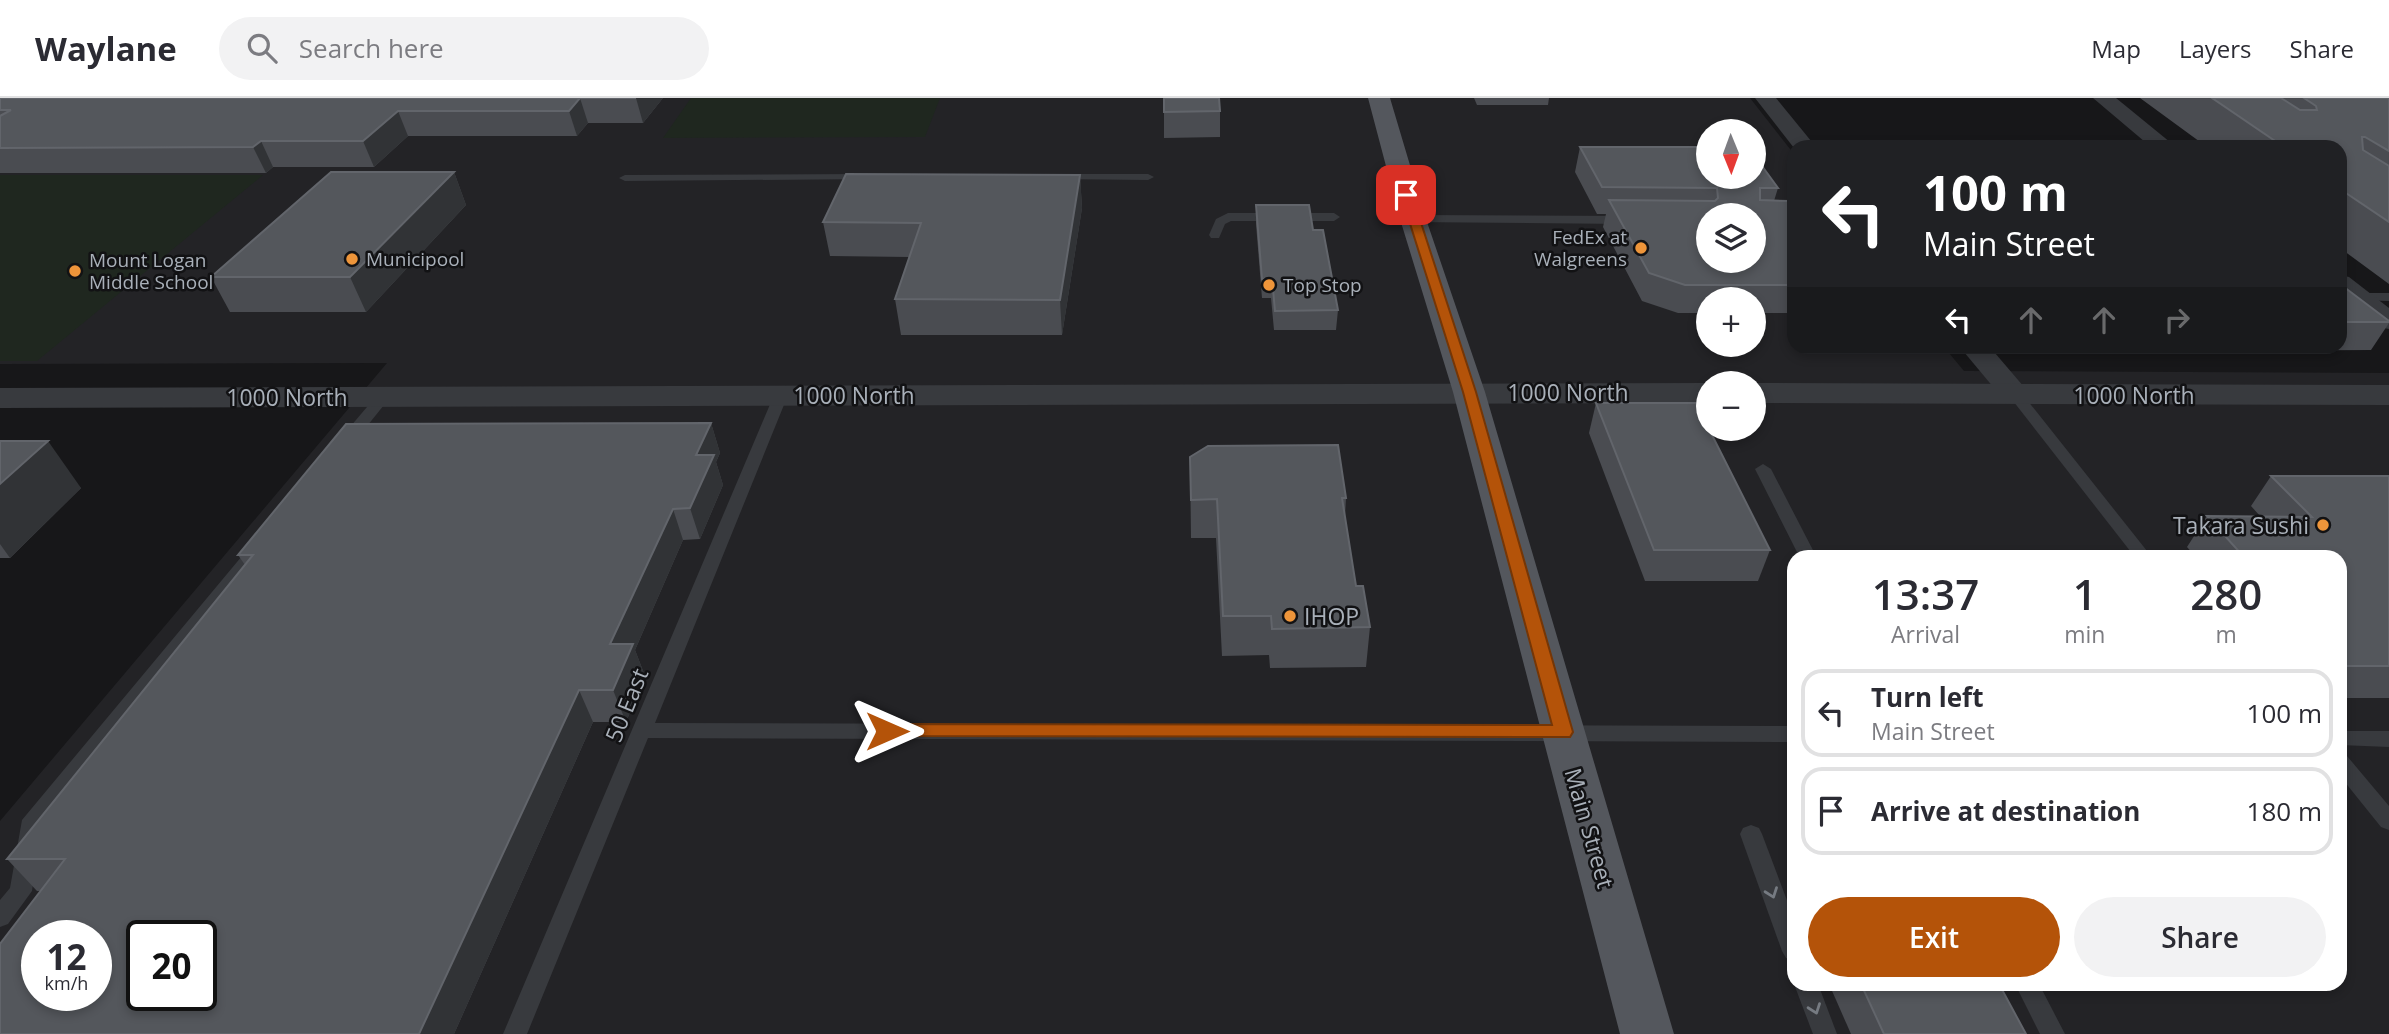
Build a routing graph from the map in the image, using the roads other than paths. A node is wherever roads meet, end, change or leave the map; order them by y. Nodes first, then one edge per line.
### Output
1 (1379, 98) edge
2 (1765, 98) edge
3 (2103, 98) edge
4 (1799, 140) edge
5 (2156, 140) edge
6 (887, 177) edge
7 (1038, 177) edge
8 (1148, 177) dead end
9 (625, 178) dead end
10 (1334, 217) dead end
11 (1413, 219) junction
12 (1641, 220) edge
13 (1215, 235) dead end
14 (2349, 290) edge
15 (2389, 297) edge
16 (2389, 321) edge
17 (1980, 354) edge
18 (1469, 392) junction
19 (1696, 393) edge
20 (1766, 393) edge
21 (2015, 394) junction
22 (781, 395) junction
23 (2389, 395) edge
24 (383, 397) junction
25 (0, 398) edge
26 (330, 461) edge
27 (1763, 469) dead end
28 (268, 536) edge
29 (1805, 550) edge
30 (2138, 550) edge
31 (642, 730) junction
32 (1563, 732) junction
33 (1787, 734) edge
34 (2347, 738) edge
35 (2389, 738) edge
36 (2347, 770) edge
37 (2389, 821) edge
38 (1751, 834) dead end
39 (0, 917) edge
40 (1787, 932) edge
41 (1809, 991) edge
42 (2031, 991) edge
43 (515, 1034) edge
44 (1647, 1034) edge
45 (1825, 1034) edge
46 (2053, 1034) edge

1 - 11 main road, Main Street
2 - 4 street
3 - 5 street
6 - 9 lane
7 - 8 lane
10 - 13 lane
11 - 12 lane
11 - 18 main road, Main Street
14 - 15 lane
14 - 16 street
17 - 21 street
18 - 19 street, 1000 North
18 - 22 street, 1000 North
18 - 32 main road, Main Street
20 - 21 street, 1000 North
21 - 23 street, 1000 North
21 - 30 lane
22 - 24 street, 1000 North
22 - 31 lane, 50 East
24 - 25 street, 1000 North
24 - 26 lane
27 - 29 lane
28 - 39 lane
31 - 32 lane
31 - 43 lane, 50 East
32 - 33 lane
32 - 44 main road, Main Street
34 - 35 lane
36 - 37 lane
38 -> 40 lane
41 -> 45 lane
42 - 46 lane

